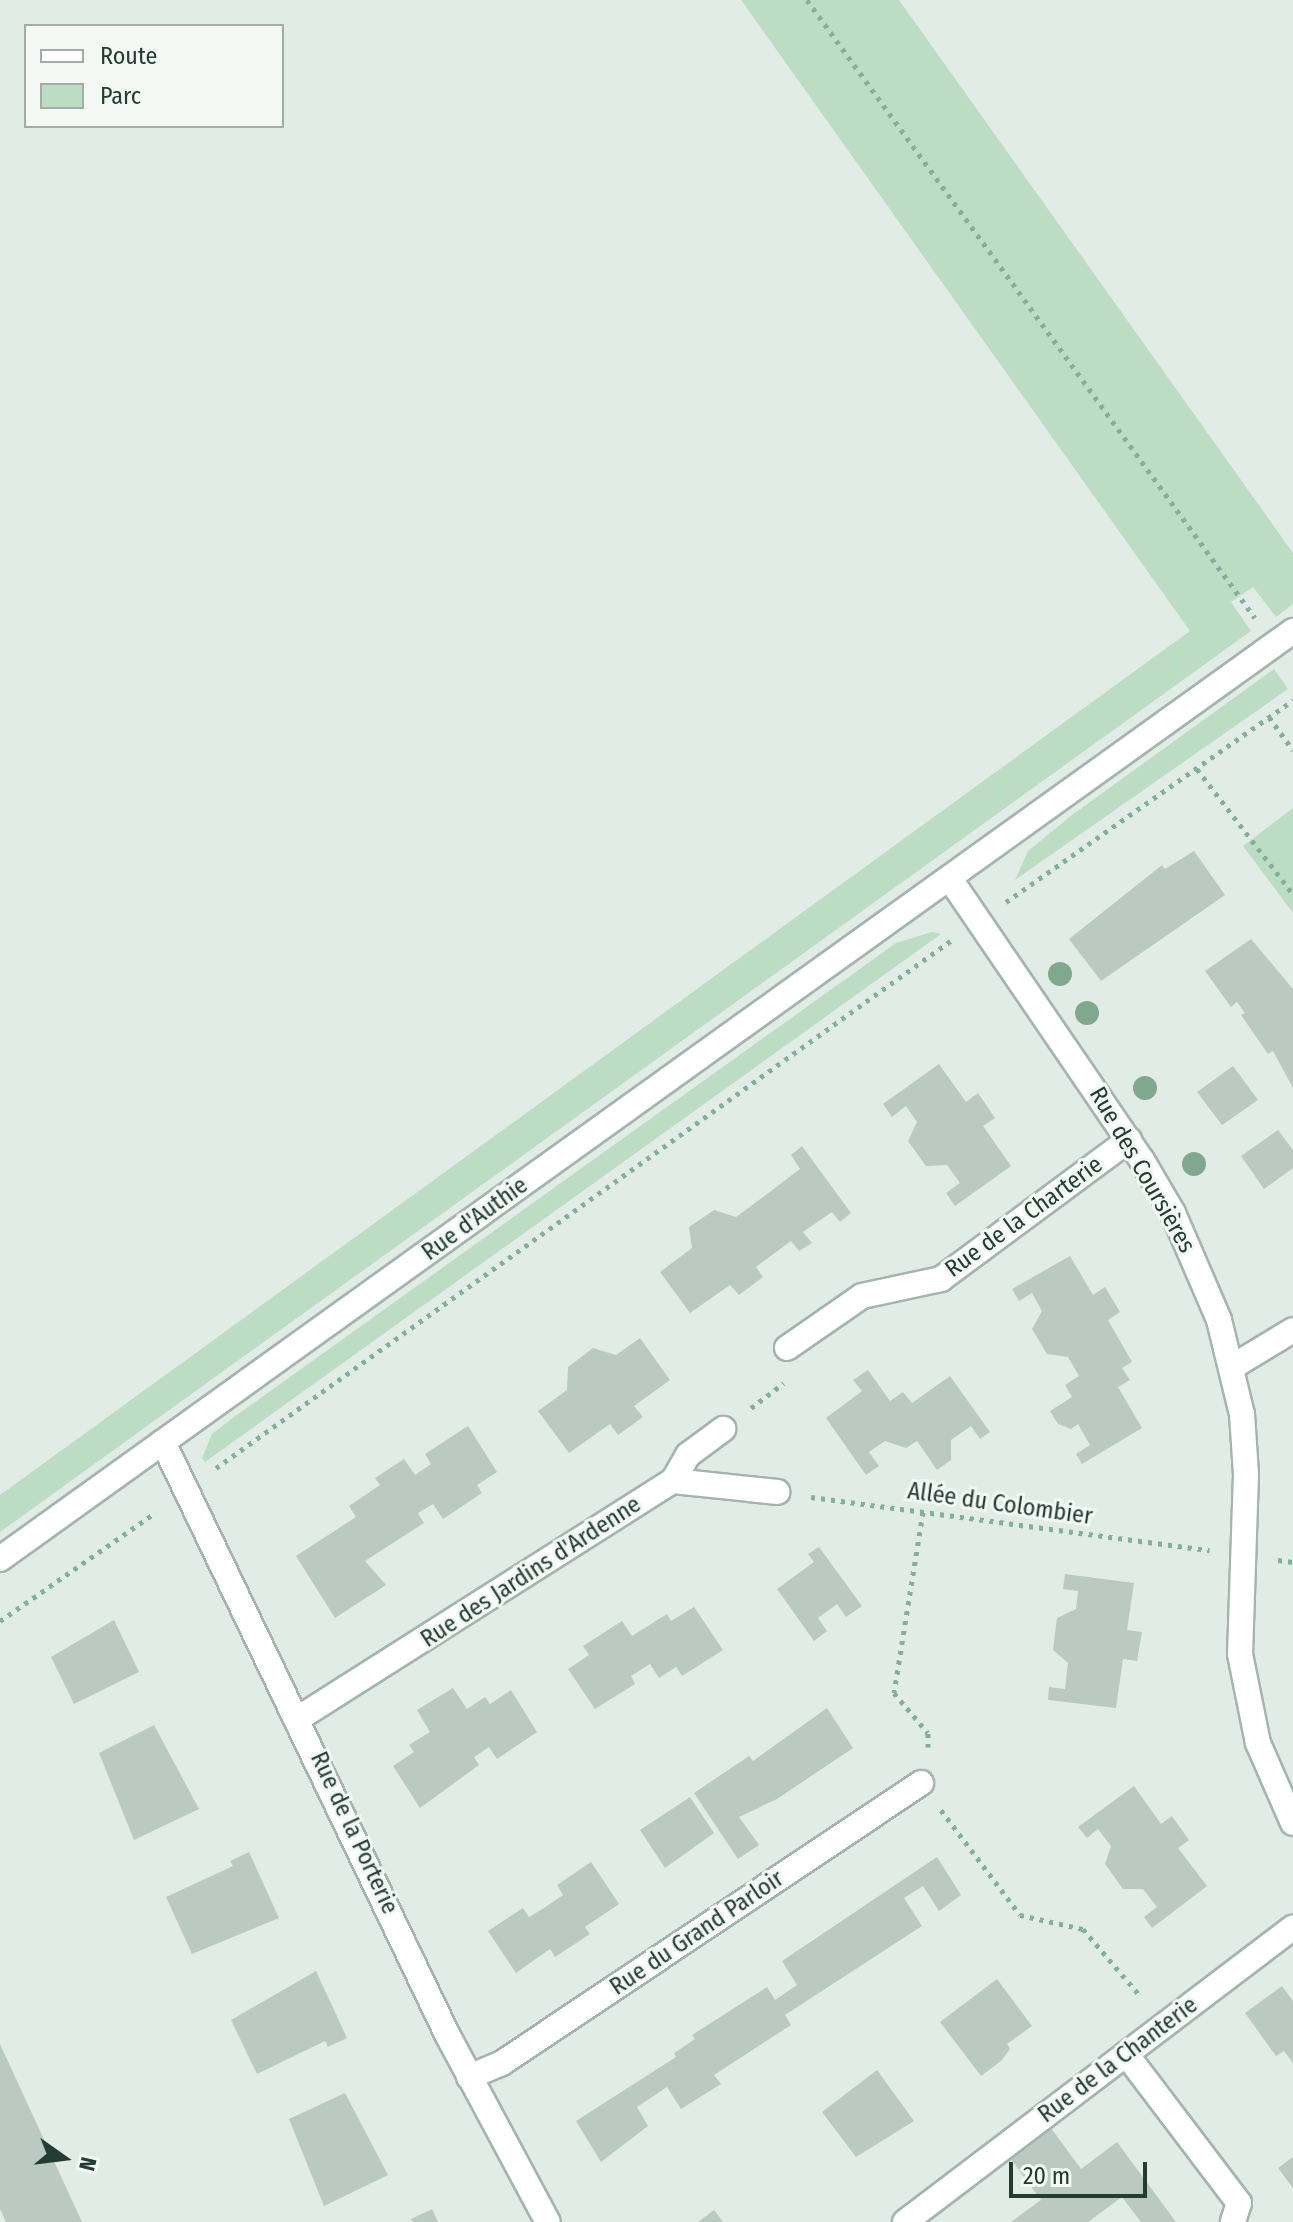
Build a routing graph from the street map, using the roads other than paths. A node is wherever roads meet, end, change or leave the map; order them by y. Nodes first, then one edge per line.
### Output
1 (1293, 631) edge
2 (950, 879) junction
3 (1129, 1140) junction
4 (1293, 1330) edge
5 (787, 1348) road end
6 (1232, 1367) junction
7 (723, 1429) road end
8 (163, 1442) junction
9 (673, 1481) junction
10 (777, 1492) road end
11 (0, 1559) edge
12 (299, 1718) junction
13 (921, 1783) road end
14 (1293, 1823) edge
15 (1293, 1927) edge
16 (1126, 2054) junction
17 (469, 2077) junction
18 (548, 2222) edge
19 (905, 2222) edge
20 (1233, 2222) edge

1 - 2 street, Rue d'Authie
2 - 3 street, Rue des Coursières
2 - 8 street, Rue d'Authie
3 - 5 street, Rue de la Charterie
3 - 6 street, Rue des Coursières
4 - 6 street
6 - 14 street, Rue des Coursières
7 - 9 street
8 - 11 street, Rue d'Authie
8 - 12 street, Rue de la Porterie
9 - 10 street
9 - 12 street, Rue des Jardins d'Ardenne
12 - 17 street, Rue de la Porterie
13 - 17 street, Rue du Grand Parloir
15 - 16 street, Rue de la Chanterie
16 - 19 street, Rue de la Chanterie
16 - 20 street
17 - 18 street, Rue de la Porterie

